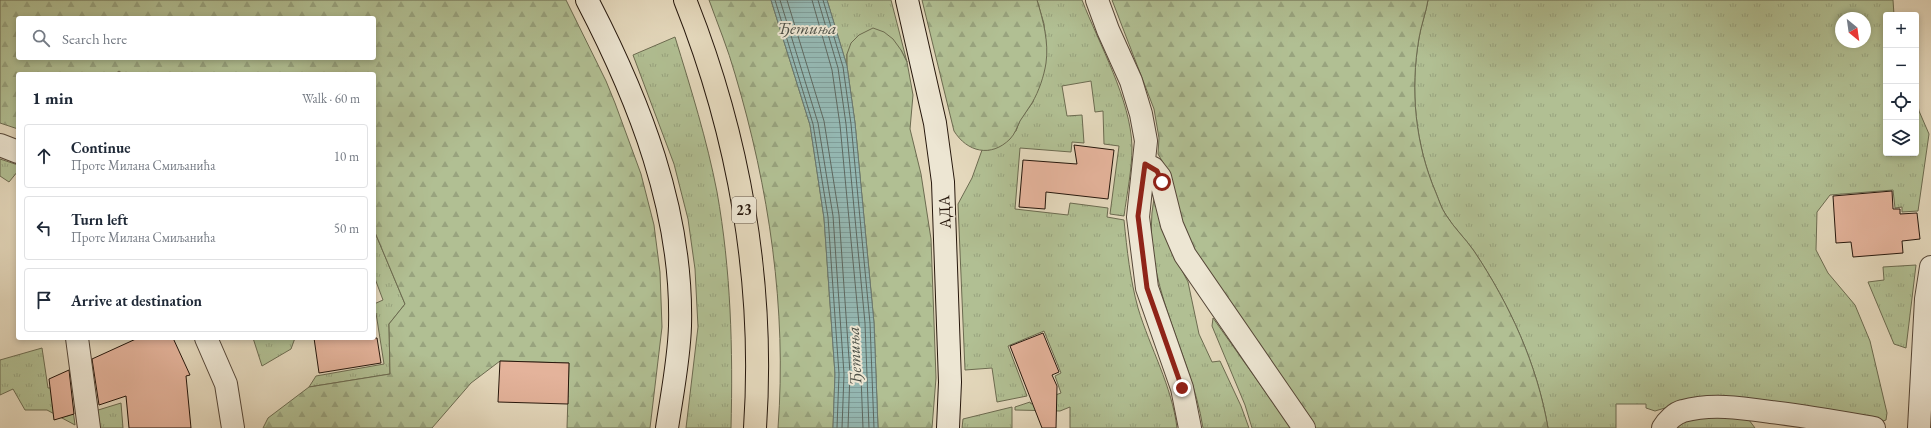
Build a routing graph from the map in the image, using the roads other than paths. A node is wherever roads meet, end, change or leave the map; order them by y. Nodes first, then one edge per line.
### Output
1 (587, 0) edge
2 (685, 0) edge
3 (907, 0) edge
4 (1097, 0) edge
5 (0, 145) edge
6 (16, 151) edge
7 (1145, 164) junction
8 (1931, 267) edge
9 (77, 340) edge
10 (207, 340) edge
11 (89, 428) edge
12 (233, 428) edge
13 (668, 428) edge
14 (755, 428) edge
15 (948, 428) edge
16 (1190, 428) edge
17 (1304, 428) edge
18 (1663, 428) edge
19 (1874, 428) edge
20 (1919, 428) edge

1 - 13 street
2 - 14 main road, 23
3 - 15 street, АДА
4 - 7 street
5 - 6 street
7 - 16 street
7 - 17 street
8 - 20 street
9 - 11 street
10 - 12 street
18 - 19 street

